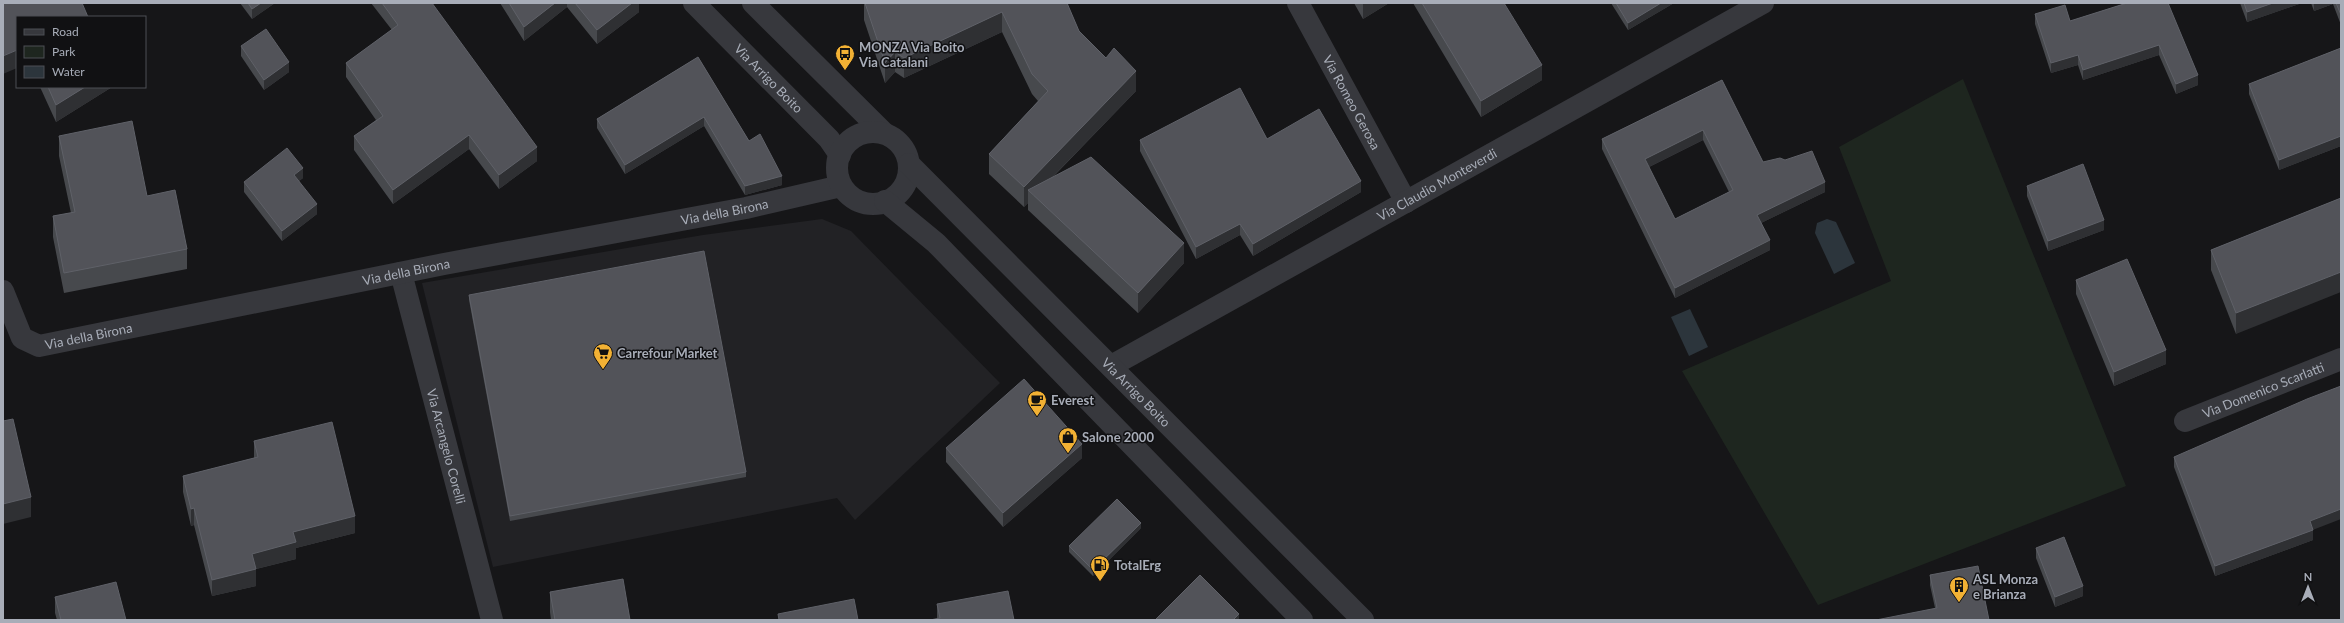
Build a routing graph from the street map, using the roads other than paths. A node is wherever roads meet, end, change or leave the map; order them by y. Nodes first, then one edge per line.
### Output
1 (694, 3) edge
2 (1298, 3) edge
3 (1763, 3) edge
4 (760, 5) edge
5 (884, 133) junction
6 (840, 155) junction
7 (909, 164) junction
8 (841, 186) junction
9 (885, 201) junction
10 (1406, 202) junction
11 (401, 273) junction
12 (3, 291) edge
13 (2341, 359) edge
14 (1111, 366) junction
15 (2185, 421) dead end
16 (492, 620) edge
17 (1302, 620) edge
18 (1363, 620) edge

1 - 6 street, Via Arrigo Boito
2 - 10 street, Via Romeo Gerosa
3 - 10 street, Via Claudio Monteverdi
4 - 5 street
5 - 6 street
5 - 7 street
6 - 8 street
7 - 9 street
7 - 14 street, Via Arrigo Boito
8 - 9 street
8 - 11 street, Via della Birona
9 - 17 street
10 - 14 street, Via Claudio Monteverdi
11 - 12 street, Via della Birona
11 - 16 street, Via Arcangelo Corelli
13 - 15 street, Via Domenico Scarlatti
14 - 18 street, Via Arrigo Boito

